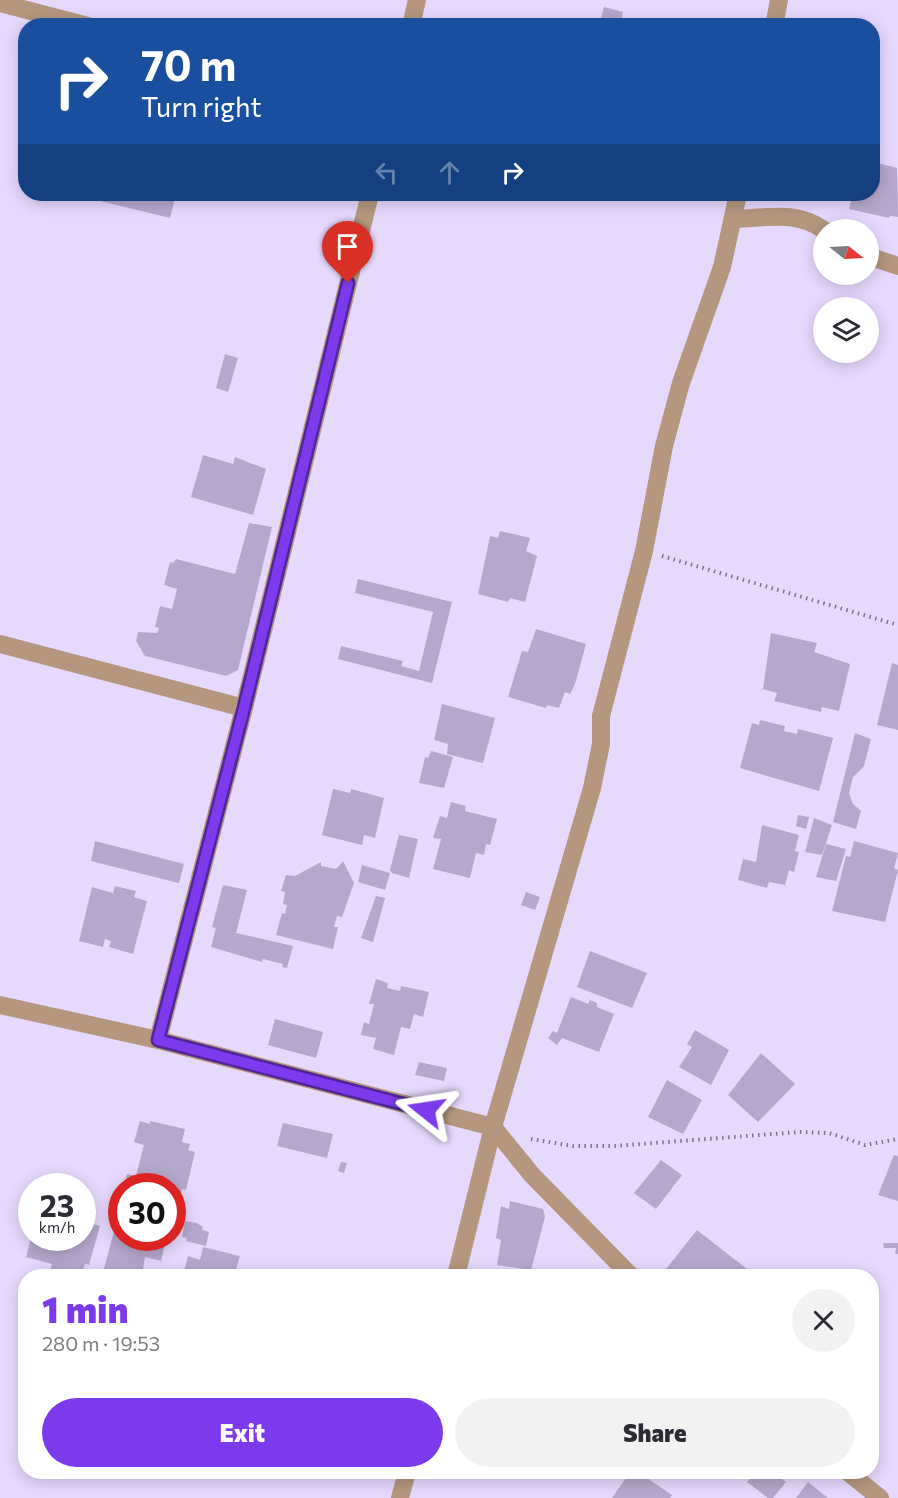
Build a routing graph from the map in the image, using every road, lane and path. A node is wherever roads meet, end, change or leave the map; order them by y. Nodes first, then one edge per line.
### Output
1 (417, 0) edge
2 (779, 0) edge
3 (0, 3) edge
4 (57, 18) edge
5 (413, 18) edge
6 (776, 18) edge
7 (368, 201) edge
8 (737, 201) edge
9 (735, 219) junction
10 (813, 222) edge
11 (879, 260) edge
12 (898, 266) edge
13 (644, 551) junction
14 (898, 625) edge
15 (0, 644) edge
16 (244, 708) junction
17 (0, 1005) edge
18 (158, 1040) junction
19 (493, 1127) junction
20 (528, 1139) dead end
21 (898, 1139) edge
22 (458, 1269) edge
23 (624, 1269) edge
24 (405, 1479) edge
25 (857, 1479) edge
26 (400, 1498) edge
27 (880, 1498) edge

1 - 5 street
2 - 6 street
3 - 4 street
7 - 16 street
8 - 9 street
9 - 10 street
9 - 13 street
11 - 12 street
13 - 14 path
13 - 19 street
15 - 16 street
16 - 18 street
17 - 18 street
18 - 19 street
19 - 22 street
19 - 23 street
20 - 21 path
24 - 26 street
25 - 27 street

